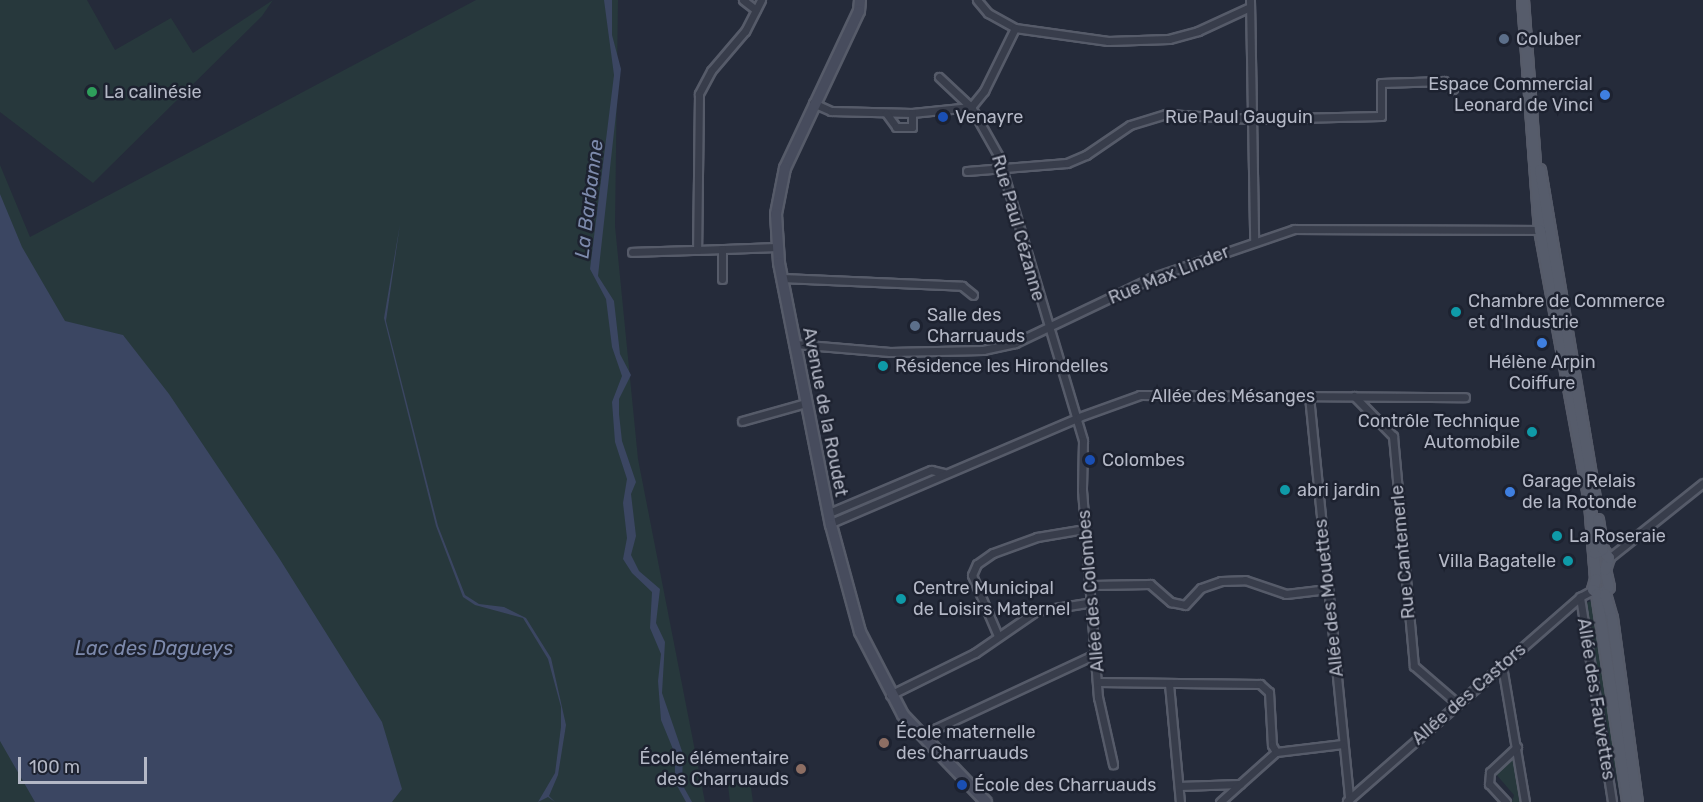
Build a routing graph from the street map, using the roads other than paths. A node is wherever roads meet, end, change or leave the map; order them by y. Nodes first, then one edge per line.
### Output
1 (743, 0) edge
2 (761, 0) edge
3 (860, 0) edge
4 (977, 0) edge
5 (1523, 0) edge
6 (1250, 4) edge
7 (756, 10) junction
8 (1015, 28) junction
9 (939, 76) dead end
10 (1453, 89) dead end
11 (813, 103) junction
12 (971, 107) junction
13 (912, 112) junction
14 (886, 113) junction
15 (1251, 118) junction
16 (1001, 166) junction
17 (967, 171) dead end
18 (1545, 230) junction
19 (1254, 241) junction
20 (777, 247) junction
21 (722, 249) junction
22 (697, 250) junction
23 (632, 252) dead end
24 (782, 278) junction
25 (722, 279) dead end
26 (973, 295) dead end
27 (1050, 326) junction
28 (795, 344) junction
29 (1309, 396) junction
30 (1354, 396) junction
31 (1465, 397) dead end
32 (806, 403) junction
33 (1076, 418) junction
34 (742, 421) dead end
35 (944, 472) junction
36 (1703, 484) edge
37 (830, 518) junction
38 (1085, 529) junction
39 (1602, 554) junction
40 (1092, 585) junction
41 (1328, 590) junction
42 (1598, 593) junction
43 (1580, 597) junction
44 (1093, 602) junction
45 (998, 636) junction
46 (1096, 654) junction
47 (1502, 666) junction
48 (1099, 682) junction
49 (1169, 684) junction
50 (890, 695) junction
51 (1458, 704) junction
52 (923, 739) junction
53 (1343, 744) junction
54 (1517, 747) junction
55 (1276, 752) junction
56 (1113, 764) dead end
57 (1240, 784) junction
58 (1179, 786) junction
59 (1348, 801) edge
60 (986, 802) edge
61 (1180, 802) edge
62 (1220, 802) edge
63 (1506, 802) edge
64 (1525, 802) edge
65 (1612, 802) edge
66 (1628, 802) edge
67 (1637, 802) edge

1 - 7 street
2 - 7 street
3 - 11 street, Avenue de la Roudet
4 - 8 street
5 - 18 main road
6 - 8 street
6 - 15 street
7 - 22 street
8 - 12 street
9 - 12 street, Rue Paul Cézanne
10 - 15 street, Rue Paul Gauguin
11 - 14 street
11 - 20 street, Avenue de la Roudet
12 - 13 street
12 - 16 street, Rue Paul Cézanne
13 - 14 street
13 - 14 street
15 - 16 street, Rue Paul Gauguin
15 - 19 street
16 - 17 street, Rue Paul Gauguin
16 - 27 street, Rue Paul Cézanne
18 - 19 street, Rue Max Linder
18 - 39 main road
19 - 27 street, Rue Max Linder
20 - 21 street
20 - 24 street, Avenue de la Roudet
21 - 22 street
21 - 25 street
22 - 23 street
24 - 26 street
24 - 28 street, Avenue de la Roudet
27 - 28 street, Rue Max Linder
27 - 33 street, Rue Paul Cézanne
28 - 32 street, Avenue de la Roudet
29 - 30 street, Allée des Mésanges
29 - 33 street, Allée des Mésanges
29 - 41 street, Allée des Mouettes
30 - 31 street, Allée des Mésanges
30 - 51 street, Rue Cantemerle
32 - 34 street
32 - 37 street, Avenue de la Roudet
33 - 35 street, Allée des Mésanges
33 - 38 street, Allée des Colombes
35 - 37 street, Allée des Mésanges
35 - 37 street, Allée des Mésanges
36 - 39 street
37 - 50 street, Avenue de la Roudet
38 - 40 street, Allée des Colombes
38 - 45 street
39 - 42 main road
39 - 42 main road
40 - 41 street
40 - 44 street, Allée des Colombes
41 - 53 street, Allée des Mouettes
42 - 43 street, Allée des Castors
42 - 66 main road
42 - 67 main road
43 - 47 street, Allée des Castors
43 - 65 street, Allée des Fauvettes
44 - 45 street
44 - 46 street, Allée des Colombes
45 - 50 street
46 - 48 street, Allée des Colombes
46 - 52 street
47 - 51 street, Allée des Castors
47 - 54 street
48 - 49 street
48 - 56 street, Allée des Colombes
49 - 55 street
49 - 58 street
50 - 52 street, Avenue de la Roudet
51 - 59 street, Allée des Castors
52 - 60 street, Avenue de la Roudet
53 - 55 street
53 - 59 street, Allée des Mouettes
54 - 63 street
54 - 64 street
55 - 57 street
57 - 58 street
57 - 62 street
58 - 61 street

